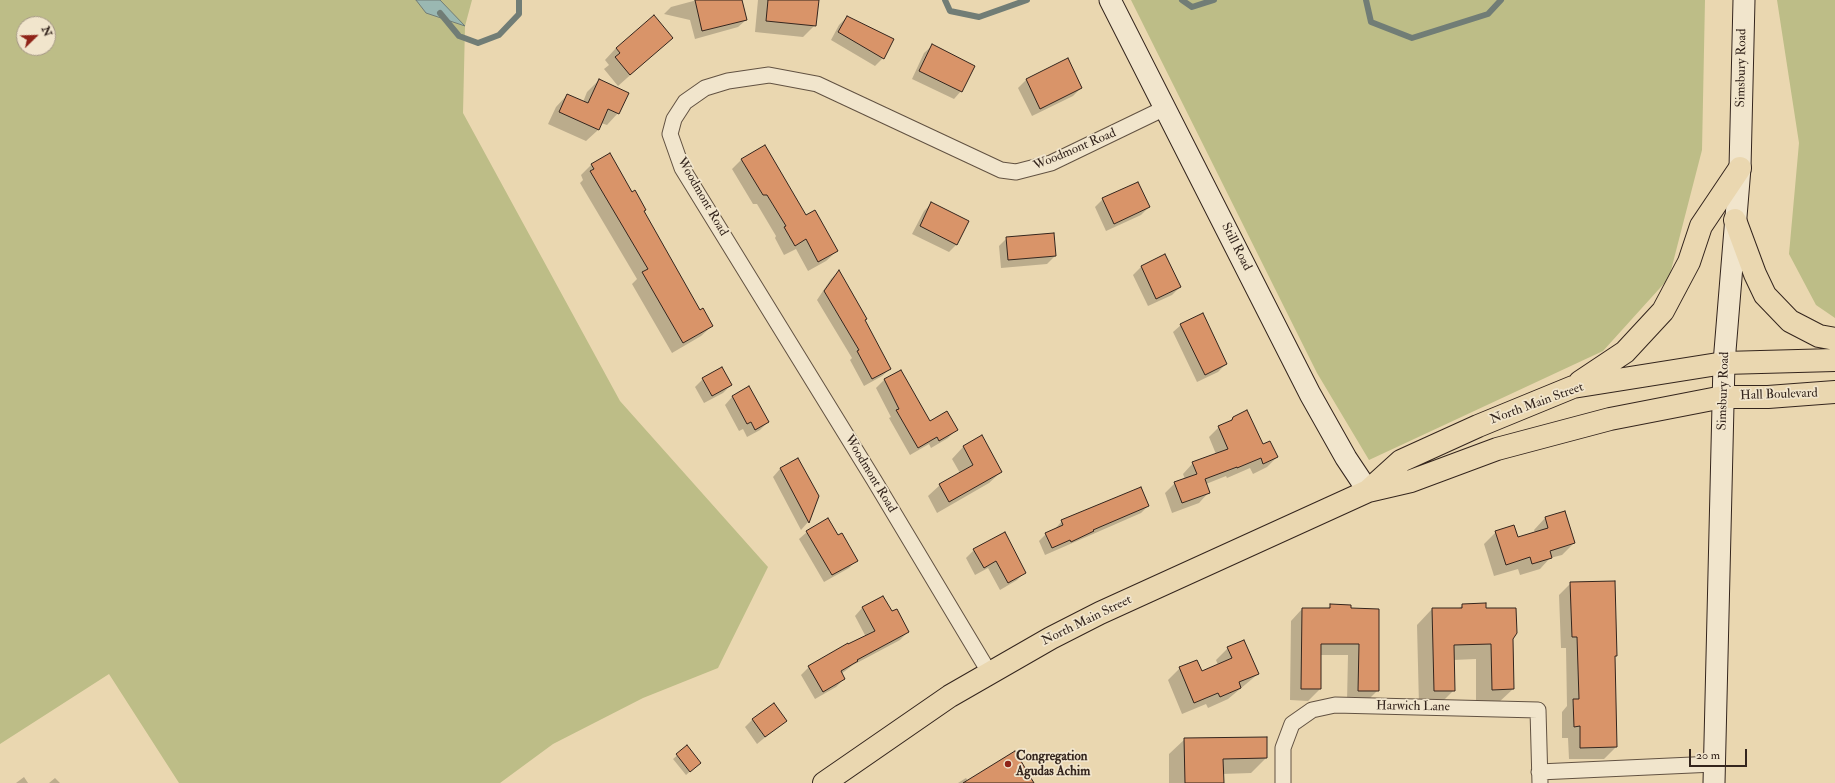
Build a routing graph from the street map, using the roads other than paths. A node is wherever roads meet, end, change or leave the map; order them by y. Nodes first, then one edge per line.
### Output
1 (1110, 0) edge
2 (1744, 0) edge
3 (1165, 108) junction
4 (1740, 168) junction
5 (1735, 220) junction
6 (1835, 339) edge
7 (1835, 360) edge
8 (1724, 363) junction
9 (1573, 387) junction
10 (1835, 392) edge
11 (1723, 397) junction
12 (1368, 491) junction
13 (989, 672) junction
14 (1714, 774) edge
15 (1539, 777) edge
16 (824, 783) edge
17 (1283, 783) edge

1 - 3 main road, Still Road
2 - 4 main road, Simsbury Road
3 - 12 main road, Still Road
3 - 13 street, Woodmont Road
4 - 5 main road, Simsbury Road
4 - 9 main road
5 - 6 main road
5 - 8 main road, Simsbury Road
7 - 8 main road
8 - 9 main road, North Main Street
8 - 11 main road, Simsbury Road
9 - 12 main road, North Main Street
10 - 11 main road, Hall Boulevard
11 - 12 main road, North Main Street
11 - 14 main road, Simsbury Road
12 - 13 main road, North Main Street
13 - 16 main road, North Main Street
14 - 15 street, Harwich Lane
15 - 17 street, Harwich Lane

